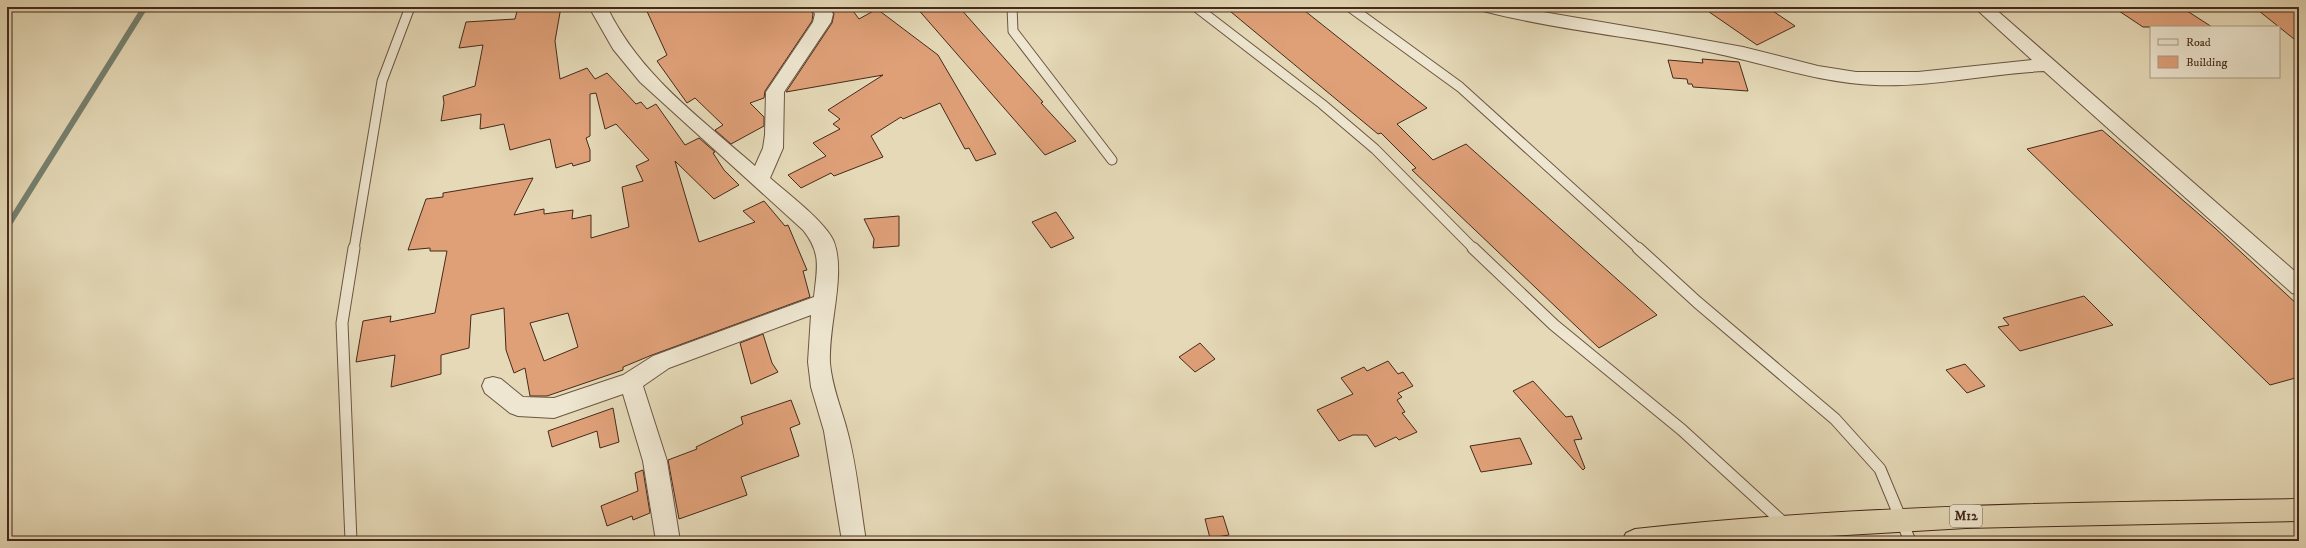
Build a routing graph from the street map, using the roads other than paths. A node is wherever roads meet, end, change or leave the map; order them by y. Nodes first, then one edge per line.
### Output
1 (410, 7) edge
2 (598, 7) edge
3 (820, 7) edge
4 (1012, 7) edge
5 (1196, 7) edge
6 (1350, 7) edge
7 (1490, 7) edge
8 (1983, 7) edge
9 (2046, 65) junction
10 (1112, 160) dead end
11 (759, 180) junction
12 (2299, 287) edge
13 (823, 302) junction
14 (631, 382) junction
15 (493, 386) dead end
16 (2299, 510) edge
17 (1786, 525) junction
18 (1906, 530) edge
19 (351, 541) edge
20 (668, 541) edge
21 (854, 541) edge
22 (1635, 541) edge

1 - 19 lane
2 - 11 street
3 - 11 street
4 - 10 lane
5 - 17 lane
6 - 18 lane
7 - 9 street
8 - 9 street
9 - 12 street
11 - 13 street
13 - 14 street
13 - 21 street
14 - 15 street
14 - 20 street
16 - 18 highway, M12
17 - 18 highway, M12
17 - 22 highway, M12

